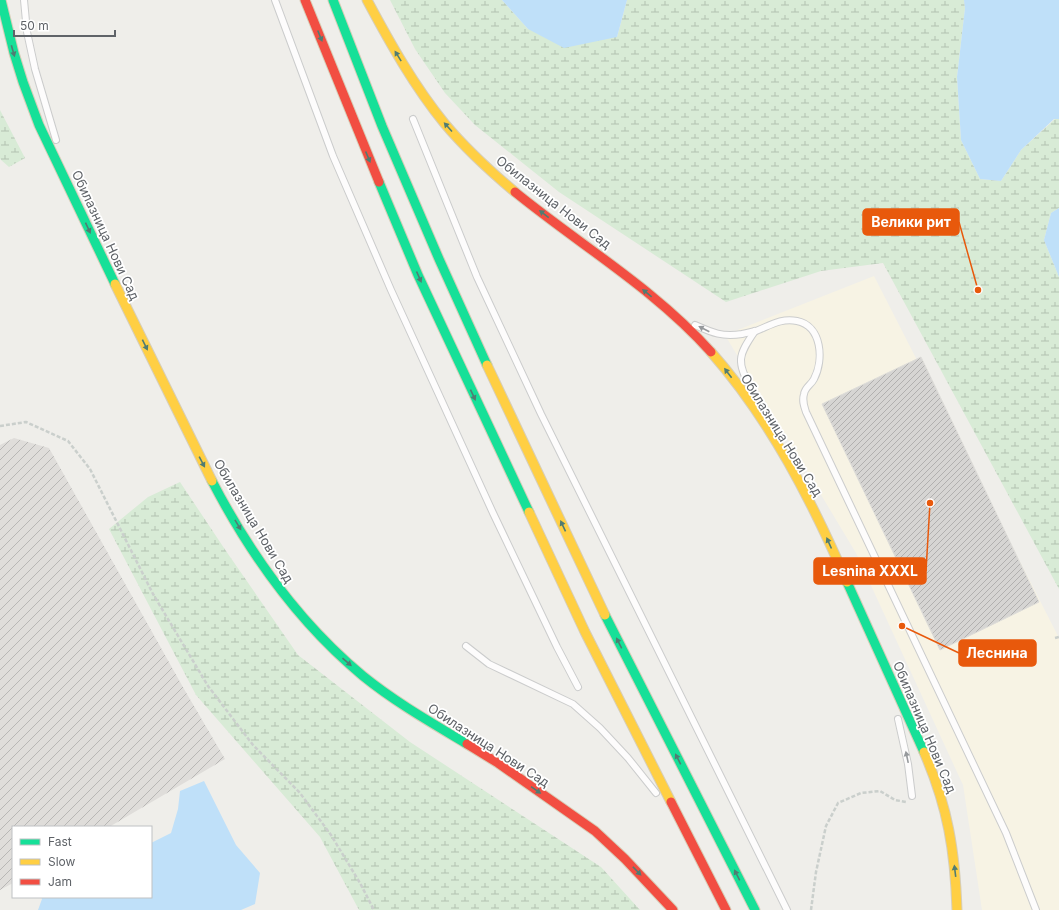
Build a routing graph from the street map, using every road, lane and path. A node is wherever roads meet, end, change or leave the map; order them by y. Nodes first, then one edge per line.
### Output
1 (1, 0) edge
2 (24, 0) edge
3 (274, 0) edge
4 (306, 0) edge
5 (333, 0) edge
6 (367, 0) edge
7 (413, 119) dead end
8 (72, 193) junction
9 (677, 318) junction
10 (756, 331) junction
11 (758, 416) junction
12 (0, 426) edge
13 (862, 617) junction
14 (1059, 636) edge
15 (1055, 638) dead end
16 (466, 646) dead end
17 (578, 687) dead end
18 (888, 688) dead end
19 (895, 711) dead end
20 (912, 796) joint
21 (660, 799) dead end
22 (665, 805) dead end
23 (688, 835) junction
24 (374, 910) edge
25 (673, 910) edge
26 (726, 910) edge
27 (755, 910) edge
28 (787, 910) edge
29 (811, 910) edge
30 (957, 910) edge
31 (1036, 910) edge

1 -> 8 main road, Обилазница Нови Сад
2 - 8 lane
3 - 17 lane
4 -> 23 main road
27 -> 5 main road
9 -> 6 main road, Обилазница Нови Сад
7 - 28 lane
8 -> 25 main road, Обилазница Нови Сад
10 -> 9 lane
11 -> 9 main road, Обилазница Нови Сад
10 - 11 lane
10 - 31 lane
13 -> 11 main road, Обилазница Нови Сад
12 - 24 path
13 - 18 lane
30 -> 13 main road, Обилазница Нови Сад
14 - 15 path
16 - 21 lane
20 -> 19 lane
20 - 29 path
22 - 23 lane
23 - 26 main road

